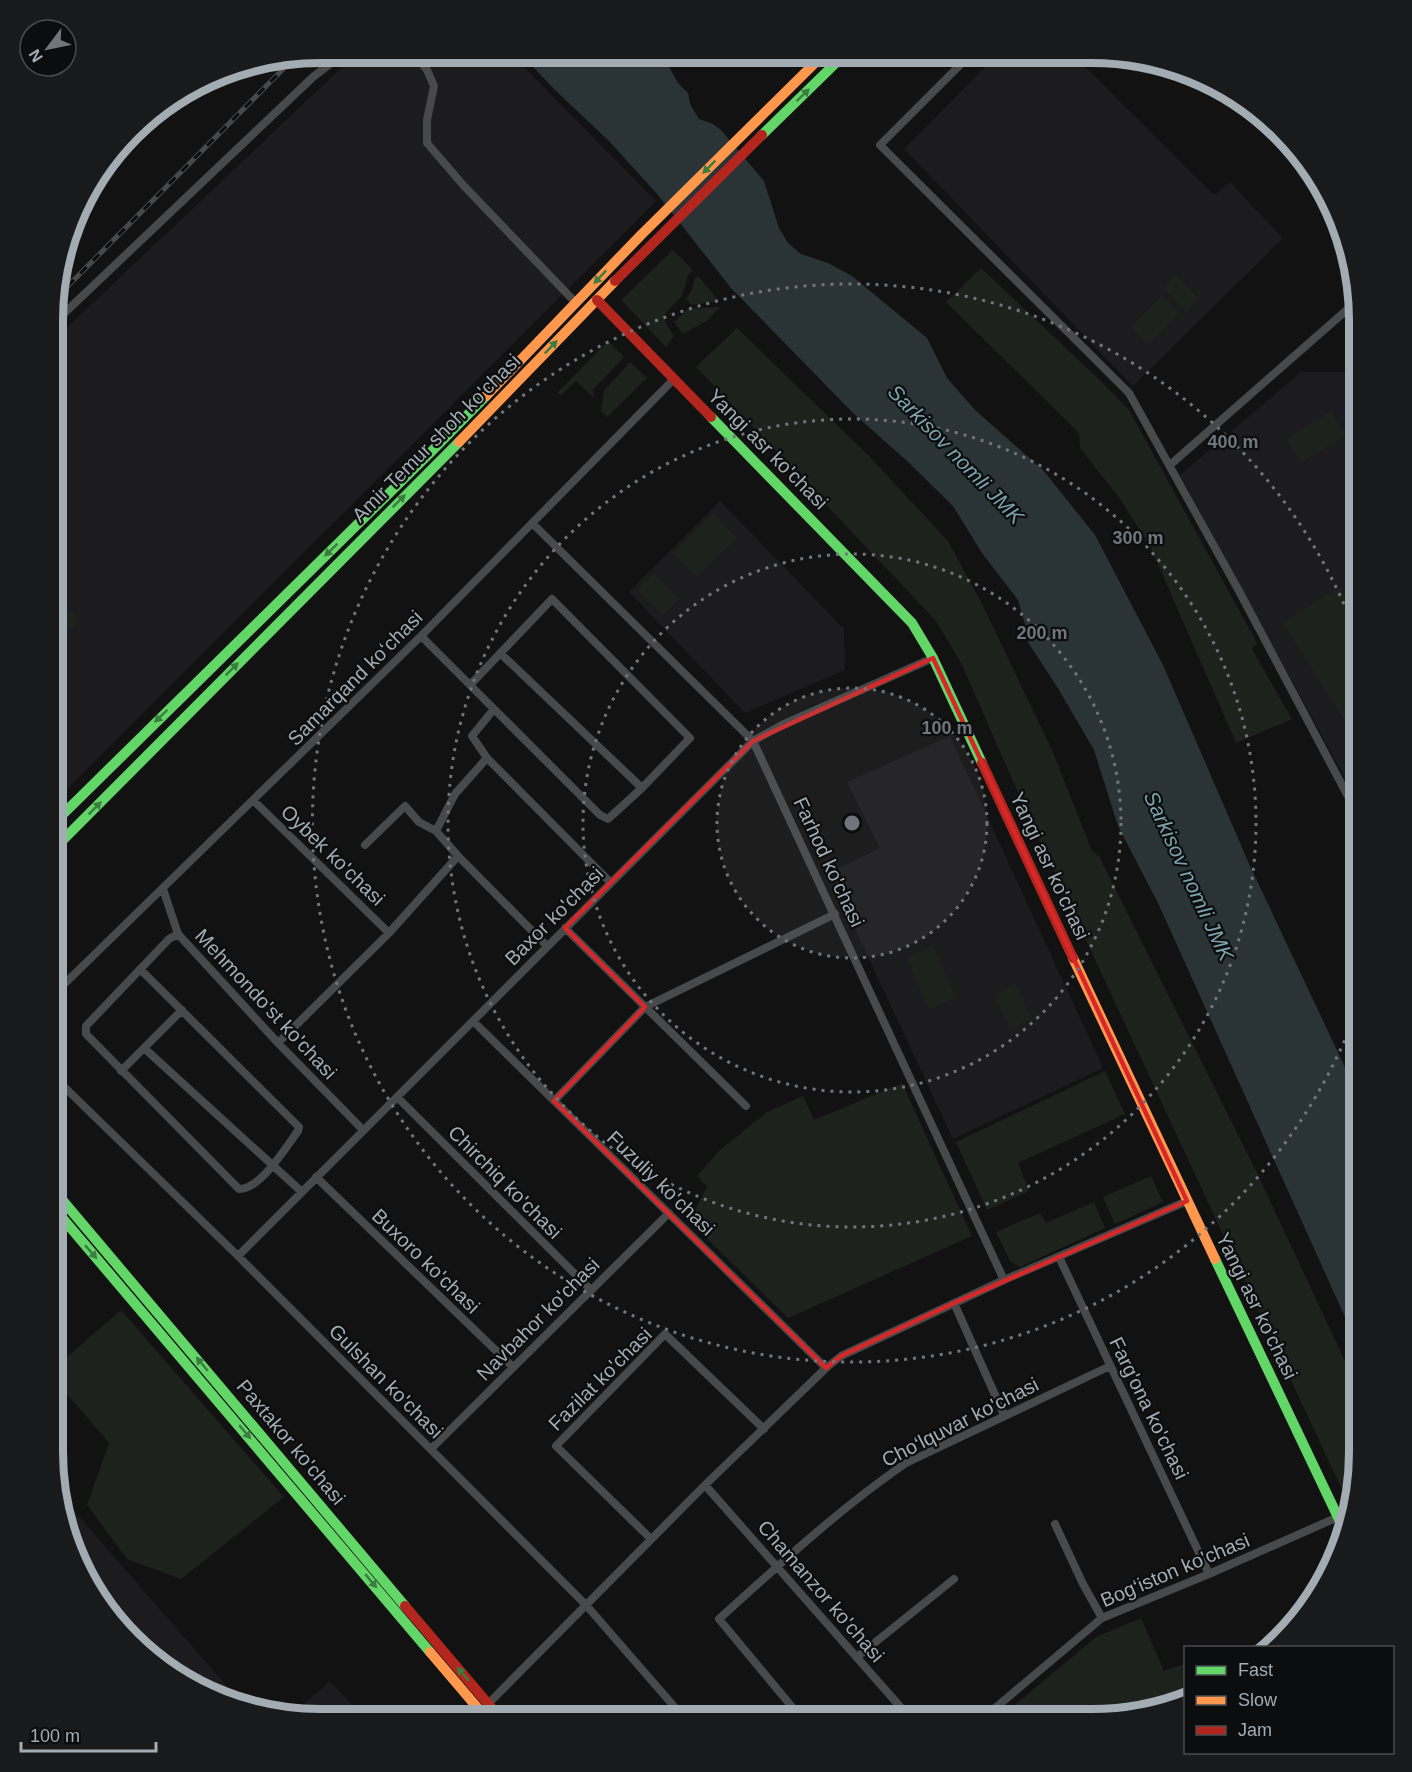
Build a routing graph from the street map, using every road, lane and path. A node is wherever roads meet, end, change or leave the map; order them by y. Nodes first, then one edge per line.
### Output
1 (330, 63) edge
2 (422, 63) edge
3 (815, 63) edge
4 (836, 63) edge
5 (962, 63) edge
6 (597, 300) junction
7 (576, 303) junction
8 (1348, 309) edge
9 (63, 314) edge
10 (674, 379) junction
11 (1170, 465) junction
12 (532, 523) junction
13 (421, 636) junction
14 (500, 653) junction
15 (933, 658) junction
16 (470, 685) junction
17 (494, 709) junction
18 (753, 741) junction
19 (487, 758) junction
20 (105, 771) junction
21 (119, 784) junction
22 (642, 788) junction
23 (1349, 798) edge
24 (254, 801) junction
25 (63, 814) edge
26 (436, 831) junction
27 (63, 840) edge
28 (365, 844) dead end
29 (458, 856) junction
30 (610, 883) junction
31 (163, 889) junction
32 (835, 914) junction
33 (565, 928) junction
34 (389, 933) junction
35 (178, 934) junction
36 (547, 946) junction
37 (140, 969) junction
38 (63, 985) edge
39 (645, 1007) junction
40 (182, 1010) junction
41 (473, 1020) junction
42 (278, 1043) junction
43 (144, 1048) junction
44 (122, 1071) junction
45 (63, 1086) edge
46 (397, 1097) junction
47 (554, 1101) junction
48 (746, 1106) dead end
49 (363, 1130) junction
50 (274, 1165) junction
51 (316, 1177) junction
52 (302, 1192) junction
53 (63, 1201) edge
54 (1187, 1201) junction
55 (669, 1213) junction
56 (63, 1220) edge
57 (238, 1256) junction
58 (1059, 1257) junction
59 (1004, 1280) junction
60 (591, 1290) junction
61 (954, 1303) junction
62 (1110, 1366) junction
63 (513, 1367) junction
64 (826, 1368) junction
65 (1004, 1415) junction
66 (764, 1429) junction
67 (431, 1449) junction
68 (705, 1485) junction
69 (1338, 1517) junction
70 (1339, 1520) edge
71 (1054, 1524) dead end
72 (651, 1539) junction
73 (777, 1566) junction
74 (1209, 1574) junction
75 (954, 1579) dead end
76 (586, 1605) junction
77 (1102, 1618) junction
78 (857, 1657) junction
79 (483, 1709) edge
80 (483, 1709) edge
81 (487, 1709) edge
82 (676, 1709) edge
83 (794, 1709) edge
84 (902, 1709) edge
85 (994, 1709) edge

1 - 9 street
2 - 7 street
3 -> 7 main road, Amir Temur shoh ko'chasi
6 -> 4 main road, Amir Temur shoh ko'chasi
5 - 11 street
6 - 10 main road, Yangi asr ko'chasi
21 -> 6 main road, Amir Temur shoh ko'chasi
7 -> 20 main road, Amir Temur shoh ko'chasi
8 - 11 street
10 - 12 street, Samarqand ko‘chasi
10 - 15 main road, Yangi asr ko'chasi
11 - 23 street
12 - 13 street, Samarqand ko‘chasi
12 - 18 street, Farhod ko'chasi
13 - 16 street
13 - 24 street, Samarqand ko‘chasi
14 - 16 street
14 - 22 street
14 - 22 street
15 - 18 street, Baxor ko'chasi
15 - 54 main road, Yangi asr ko'chasi
16 - 17 street
17 - 19 street
17 - 22 street
18 - 30 street, Baxor ko'chasi
18 - 32 street, Farhod ko'chasi
19 - 26 street
19 - 30 street
20 - 21 main road
20 - 25 main road, Amir Temur shoh ko'chasi
27 -> 21 main road, Amir Temur shoh ko'chasi
24 - 31 street, Samarqand ko‘chasi
24 - 34 street, Oybek ko'chasi
26 - 28 street
26 - 29 street
29 - 34 street
29 - 36 street
30 - 33 street, Baxor ko'chasi
31 - 35 street, Mehmondo'st ko'chasi
31 - 38 street, Samarqand ko‘chasi
32 - 39 street
32 - 59 street, Farhod ko'chasi
33 - 36 street, Baxor ko'chasi
33 - 39 street
34 - 42 street
35 - 37 street
35 - 42 street, Mehmondo'st ko'chasi
36 - 41 street, Baxor ko'chasi
37 - 40 street
37 - 44 street
39 - 47 street
39 - 48 street
40 - 43 street
40 - 50 street
41 - 46 street, Baxor ko'chasi
41 - 47 street, Fuzuliy ko'chasi
42 - 49 street, Mehmondo'st ko'chasi
43 - 44 street
43 - 50 street
44 - 50 street
45 - 57 street, Gulshan ko'chasi
46 - 49 street, Baxor ko'chasi
46 - 60 street, Chirchiq ko'chasi
47 - 55 street, Fuzuliy ko'chasi
49 - 51 street, Baxor ko'chasi
50 - 52 street
51 - 52 street, Baxor ko'chasi
51 - 63 street, Buxoro ko'chasi
52 - 57 street, Baxor ko'chasi
79 -> 53 main road, Paxtakor ko'chasi
54 - 58 street
54 - 69 main road, Yangi asr ko'chasi
55 - 60 street, Navbahor ko'chasi
55 - 64 street, Fuzuliy ko'chasi
56 -> 80 main road, Paxtakor ko'chasi
57 - 67 street, Gulshan ko'chasi
58 - 59 street
58 - 62 street, Farg'ona ko'chasi
59 - 61 street
60 - 63 street, Navbahor ko'chasi
61 - 64 street
61 - 65 street
62 - 65 street, Cho‘lquvar ko'chasi
62 - 74 street, Farg'ona ko'chasi
63 - 67 street, Navbahor ko'chasi
64 - 66 street
65 - 73 street, Cho‘lquvar ko'chasi
66 - 68 street
66 - 72 street, Fazilat ko'chasi
67 - 76 street, Gulshan ko'chasi
68 - 72 street
68 - 73 street, Chamanzor ko'chasi
69 - 70 main road, Yangi asr ko'chasi
69 - 74 street, Bog‘iston ko'chasi
71 - 77 street
72 - 76 street
73 - 78 street, Chamanzor ko'chasi
73 - 83 street, Cho‘lquvar ko'chasi
74 - 77 street, Bog‘iston ko'chasi
75 - 78 street
76 - 81 street
76 - 82 street, Gulshan ko'chasi
77 - 85 street, Bog‘iston ko'chasi
78 - 84 street, Chamanzor ko'chasi

